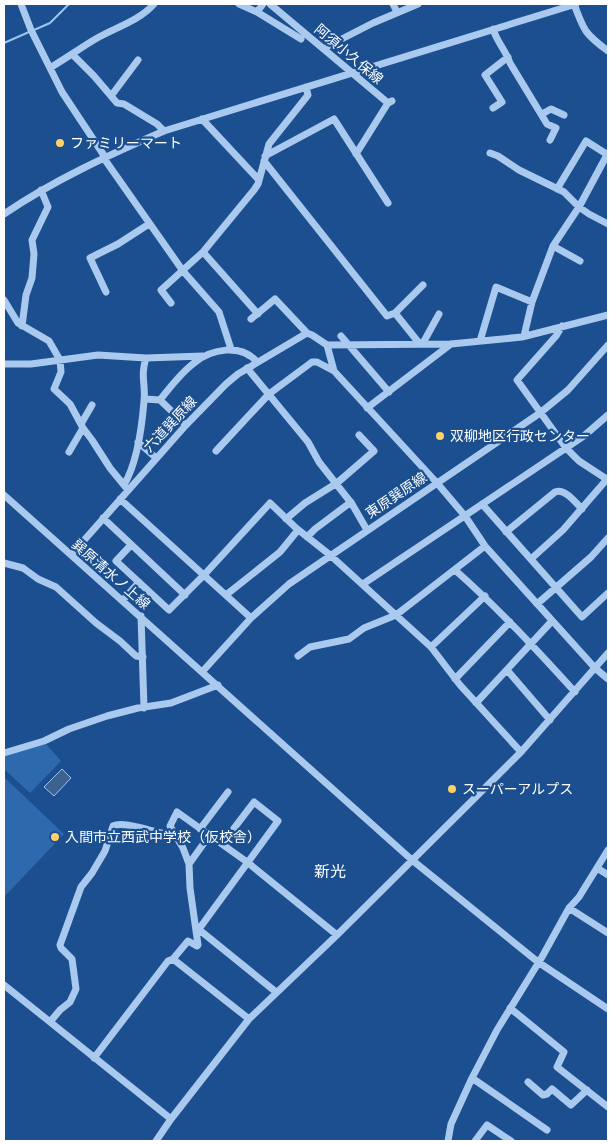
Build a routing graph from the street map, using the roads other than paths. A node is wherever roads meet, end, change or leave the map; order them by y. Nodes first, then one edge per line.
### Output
1 (21, 4) edge
2 (239, 4) edge
3 (262, 4) edge
4 (270, 4) edge
5 (394, 4) edge
6 (418, 4) edge
7 (575, 4) edge
8 (149, 5) edge
9 (256, 12) junction
10 (397, 12) junction
11 (493, 29) junction
12 (301, 39) dead end
13 (328, 46) dead end
14 (608, 51) edge
15 (72, 54) junction
16 (508, 57) junction
17 (138, 60) dead end
18 (50, 68) junction
19 (352, 73) junction
20 (306, 87) junction
21 (111, 96) junction
22 (492, 108) dead end
23 (542, 114) junction
24 (564, 115) dead end
25 (202, 119) junction
26 (164, 131) junction
27 (550, 140) dead end
28 (490, 153) dead end
29 (356, 154) junction
30 (608, 154) edge
31 (104, 157) junction
32 (265, 159) junction
33 (259, 180) junction
34 (557, 189) junction
35 (41, 190) junction
36 (388, 203) dead end
37 (4, 205) edge
38 (579, 207) junction
39 (11, 210) junction
40 (4, 214) edge
41 (149, 224) junction
42 (608, 224) edge
43 (553, 246) junction
44 (203, 252) junction
45 (580, 261) dead end
46 (183, 271) junction
47 (423, 285) dead end
48 (106, 292) dead end
49 (4, 300) edge
50 (532, 302) junction
51 (171, 303) dead end
52 (395, 313) junction
53 (258, 314) junction
54 (439, 314) dead end
55 (608, 315) edge
56 (251, 320) dead end
57 (22, 326) junction
58 (562, 326) junction
59 (307, 333) junction
60 (341, 336) dead end
61 (524, 336) junction
62 (480, 341) junction
63 (421, 343) junction
64 (348, 344) junction
65 (452, 344) junction
66 (327, 345) junction
67 (608, 346) edge
68 (231, 348) junction
69 (203, 356) junction
70 (146, 358) junction
71 (60, 360) junction
72 (257, 362) junction
73 (4, 364) edge
74 (247, 368) junction
75 (334, 370) junction
76 (389, 392) junction
77 (268, 394) junction
78 (145, 399) junction
79 (160, 400) junction
80 (92, 406) dead end
81 (367, 408) junction
82 (540, 413) junction
83 (608, 415) edge
84 (186, 425) junction
85 (82, 426) junction
86 (359, 434) dead end
87 (138, 442) junction
88 (566, 448) junction
89 (216, 451) dead end
90 (69, 452) dead end
91 (156, 458) junction
92 (608, 479) edge
93 (337, 483) junction
94 (437, 483) junction
95 (126, 487) junction
96 (4, 494) edge
97 (120, 498) junction
98 (351, 502) junction
99 (482, 504) junction
100 (582, 509) junction
101 (465, 516) junction
102 (103, 518) junction
103 (286, 519) junction
104 (298, 530) junction
105 (367, 530) junction
106 (506, 532) junction
107 (307, 537) junction
108 (608, 538) edge
109 (131, 546) junction
110 (485, 546) junction
111 (71, 555) junction
112 (330, 555) junction
113 (531, 559) junction
114 (4, 563) edge
115 (455, 570) junction
116 (204, 575) junction
117 (139, 582) junction
118 (363, 584) junction
119 (556, 587) junction
120 (608, 593) edge
121 (185, 595) junction
122 (226, 595) junction
123 (485, 596) junction
124 (122, 600) junction
125 (537, 604) junction
126 (396, 615) junction
127 (141, 616) junction
128 (251, 618) junction
129 (552, 621) junction
130 (510, 622) junction
131 (531, 643) junction
132 (431, 647) junction
133 (608, 653) edge
134 (298, 656) dead end
135 (143, 657) junction
136 (595, 668) junction
137 (507, 670) junction
138 (202, 672) junction
139 (455, 679) junction
140 (608, 679) edge
141 (218, 685) junction
142 (575, 692) junction
143 (476, 703) junction
144 (144, 708) junction
145 (550, 720) junction
146 (521, 752) junction
147 (4, 753) edge
148 (228, 792) dead end
149 (200, 829) junction
150 (175, 835) junction
151 (209, 836) junction
152 (222, 844) junction
153 (608, 850) edge
154 (412, 860) junction
155 (247, 862) junction
156 (189, 864) junction
157 (597, 868) junction
158 (608, 875) edge
159 (569, 908) junction
160 (198, 928) junction
161 (608, 932) edge
162 (337, 935) junction
163 (173, 959) junction
164 (538, 962) junction
165 (4, 985) edge
166 (276, 992) junction
167 (510, 1008) junction
168 (608, 1009) edge
169 (249, 1019) junction
170 (50, 1022) junction
171 (94, 1058) junction
172 (472, 1078) junction
173 (528, 1082) dead end
174 (587, 1090) junction
175 (608, 1106) edge
176 (171, 1120) junction
177 (547, 1130) dead end
178 (156, 1141) edge
179 (448, 1141) edge
180 (475, 1141) edge
181 (512, 1141) edge

1 - 18 street
2 - 9 street
3 - 9 street
4 - 19 street, 阿須小久保線
5 - 10 street
6 - 10 street
7 - 11 street
7 - 14 street
8 - 15 street
9 - 12 street
10 - 13 street
11 - 16 street
11 - 19 street
15 - 18 street
15 - 21 street
16 - 22 street
16 - 23 street
17 - 21 street
18 - 31 street
19 - 20 street
19 - 29 street, 阿須小久保線
20 - 25 street
20 - 32 street
21 - 26 street
23 - 24 street
23 - 27 street
25 - 26 street
25 - 33 street
26 - 31 street
28 - 34 street
29 - 32 street
29 - 36 street
30 - 34 street
30 - 38 street
31 - 35 street
31 - 41 street
32 - 33 street
32 - 52 street
33 - 44 street
34 - 38 street
35 - 39 street
35 - 57 street
37 - 39 street
38 - 42 street
38 - 43 street
39 - 40 street
41 - 46 street
41 - 48 street
43 - 45 street
43 - 50 street
44 - 46 street
44 - 53 street
46 - 51 street
46 - 68 street
47 - 52 street
49 - 57 street
50 - 61 street
50 - 62 street
52 - 63 street
53 - 56 street
53 - 59 street
54 - 63 street
55 - 58 street
57 - 71 street
58 - 61 street
58 - 82 street
59 - 66 street
59 - 72 street, 六道巽原線
60 - 64 street
61 - 62 street
62 - 65 street
63 - 64 street
63 - 65 street
64 - 66 street
64 - 76 street
65 - 76 street
66 - 75 street
67 - 82 street, 東原巽原線
68 - 69 street
68 - 72 street
69 - 70 street
69 - 79 street
70 - 71 street
70 - 78 street
71 - 73 street
71 - 85 street
72 - 74 street, 六道巽原線
74 - 77 street
74 - 84 street, 六道巽原線
75 - 77 street
75 - 81 street
76 - 81 street
77 - 89 street
77 - 93 street
78 - 79 street
78 - 87 street
79 - 84 street
80 - 85 street
81 - 94 street
82 - 88 street
82 - 94 street, 東原巽原線
83 - 88 street
84 - 91 street, 六道巽原線
85 - 90 street
85 - 95 street
86 - 93 street
87 - 91 street
87 - 95 street
88 - 92 street
88 - 99 street
91 - 95 street, 六道巽原線
92 - 100 street
93 - 98 street
93 - 103 street
94 - 101 street
94 - 105 street, 東原巽原線
95 - 97 street, 六道巽原線
96 - 111 street, 巽原清水ノ上線
97 - 102 street, 六道巽原線
97 - 116 street
98 - 105 street
98 - 107 street
99 - 101 street
99 - 106 street
100 - 106 street
100 - 113 street
101 - 110 street
101 - 118 street
102 - 109 street
102 - 111 street, 六道巽原線
103 - 104 street
103 - 116 street
104 - 107 street
104 - 122 street
105 - 112 street, 東原巽原線
106 - 113 street
107 - 112 street
108 - 119 street
109 - 117 street
109 - 121 street
110 - 115 street
110 - 125 street
111 - 124 street, 巽原清水ノ上線
112 - 118 street
112 - 128 street, 東原巽原線
113 - 119 street
114 - 135 street
115 - 123 street
115 - 126 street
116 - 121 street
116 - 122 street
117 - 121 street
117 - 124 street
118 - 126 street
119 - 120 street
119 - 125 street
122 - 128 street
123 - 130 street
123 - 132 street
124 - 127 street, 巽原清水ノ上線
125 - 129 street
126 - 132 street
126 - 134 street
127 - 135 street
127 - 138 street, 巽原清水ノ上線
128 - 138 street, 東原巽原線
129 - 131 street
129 - 136 street
130 - 131 street
130 - 139 street
131 - 137 street
131 - 142 street
132 - 139 street
133 - 136 street
135 - 144 street
136 - 140 street
136 - 142 street
137 - 143 street
137 - 145 street
138 - 141 street, 巽原清水ノ上線
139 - 143 street
141 - 144 street
141 - 154 street, 巽原清水ノ上線
142 - 145 street
143 - 146 street
144 - 147 street
145 - 146 street
146 - 154 street
148 - 149 street
149 - 150 street
149 - 151 street
150 - 156 street
150 - 170 street
151 - 152 street
151 - 156 street
152 - 155 street
152 - 155 street
153 - 157 street
154 - 162 street
154 - 164 street, 巽原清水ノ上線
155 - 160 street
155 - 162 street
156 - 160 street
157 - 158 street
157 - 159 street
159 - 161 street
159 - 164 street
160 - 163 street
160 - 166 street
162 - 166 street
163 - 169 street
163 - 171 street
164 - 167 street
164 - 168 street, 巽原清水ノ上線
165 - 170 street
166 - 169 street
167 - 172 street
167 - 174 street
169 - 176 street
170 - 171 street
171 - 176 street
172 - 177 street
172 - 179 street
173 - 174 street
174 - 175 street
176 - 178 street
180 - 181 street

